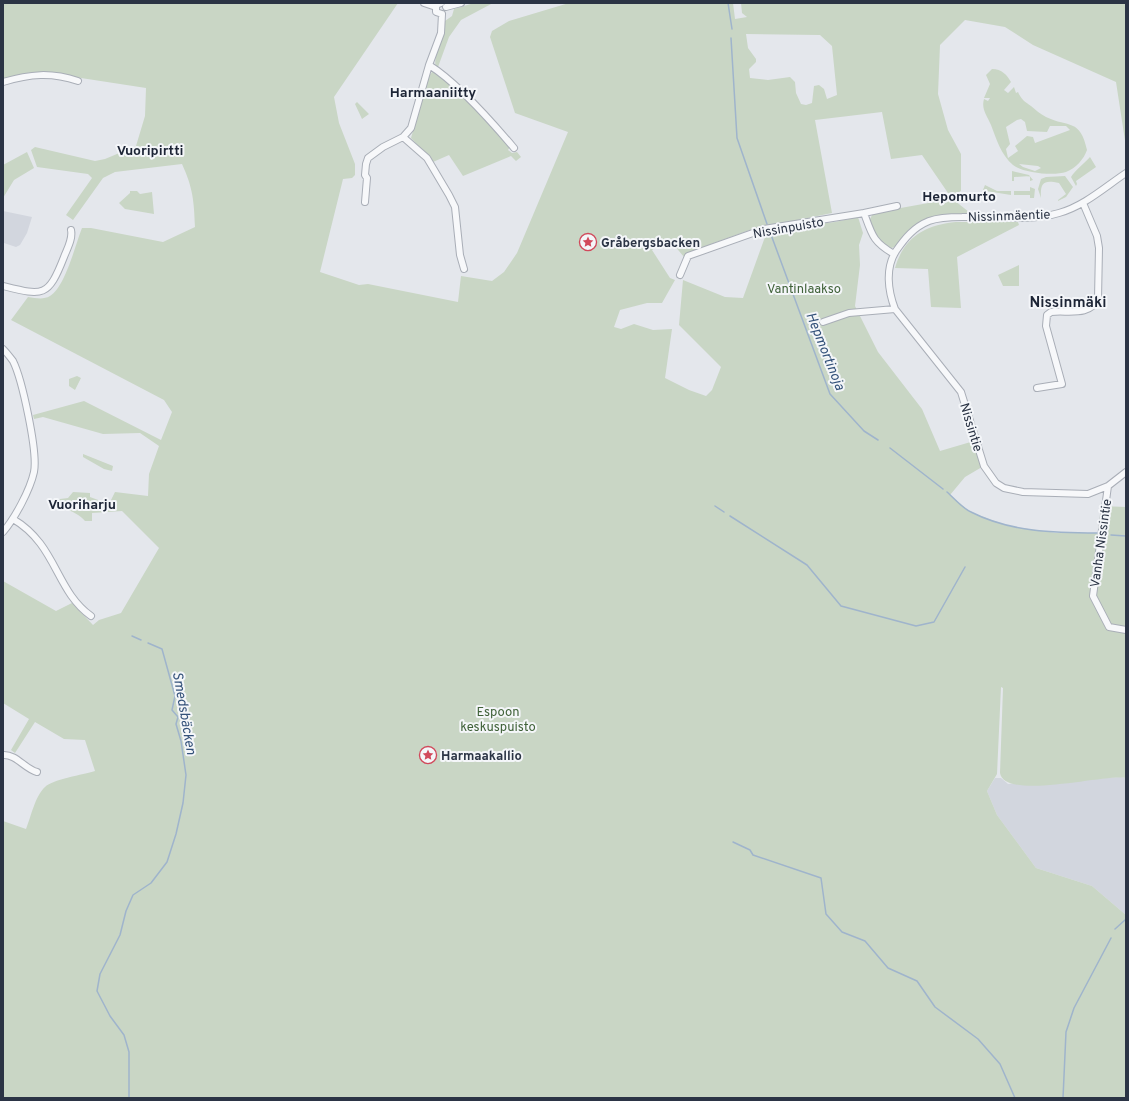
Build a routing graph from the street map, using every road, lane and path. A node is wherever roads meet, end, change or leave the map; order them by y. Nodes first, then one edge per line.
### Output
1 (424, 3) edge
2 (462, 3) edge
3 (441, 5) edge
4 (429, 65) junction
5 (78, 81) dead end
6 (3, 82) edge
7 (403, 137) junction
8 (514, 148) dead end
9 (1126, 173) edge
10 (365, 202) dead end
11 (1082, 203) junction
12 (897, 206) dead end
13 (864, 213) junction
14 (71, 230) dead end
15 (894, 254) junction
16 (464, 269) dead end
17 (680, 275) dead end
18 (3, 286) edge
19 (895, 309) junction
20 (823, 322) dead end
21 (3, 349) edge
22 (1037, 388) dead end
23 (1126, 472) edge
24 (1108, 486) junction
25 (12, 519) junction
26 (3, 532) edge
27 (91, 616) dead end
28 (1126, 630) edge
29 (3, 755) edge
30 (37, 772) dead end

1 - 3 street
2 - 3 street
3 - 4 street
4 - 7 street
4 - 8 street
5 - 6 street
7 - 10 street
7 - 16 street
9 - 11 street, Nissinmäentie
11 - 15 street, Nissinmäentie
11 - 22 street
12 - 13 street, Nissinpuisto
13 - 15 street
13 - 17 street, Nissinpuisto
14 - 18 street
15 - 19 street, Nissintie
19 - 20 street
19 - 24 street, Nissintie
21 - 25 street
23 - 24 street, Nissintie
24 - 28 street, Vanha Nissintie
25 - 26 street
25 - 27 street
29 - 30 street

